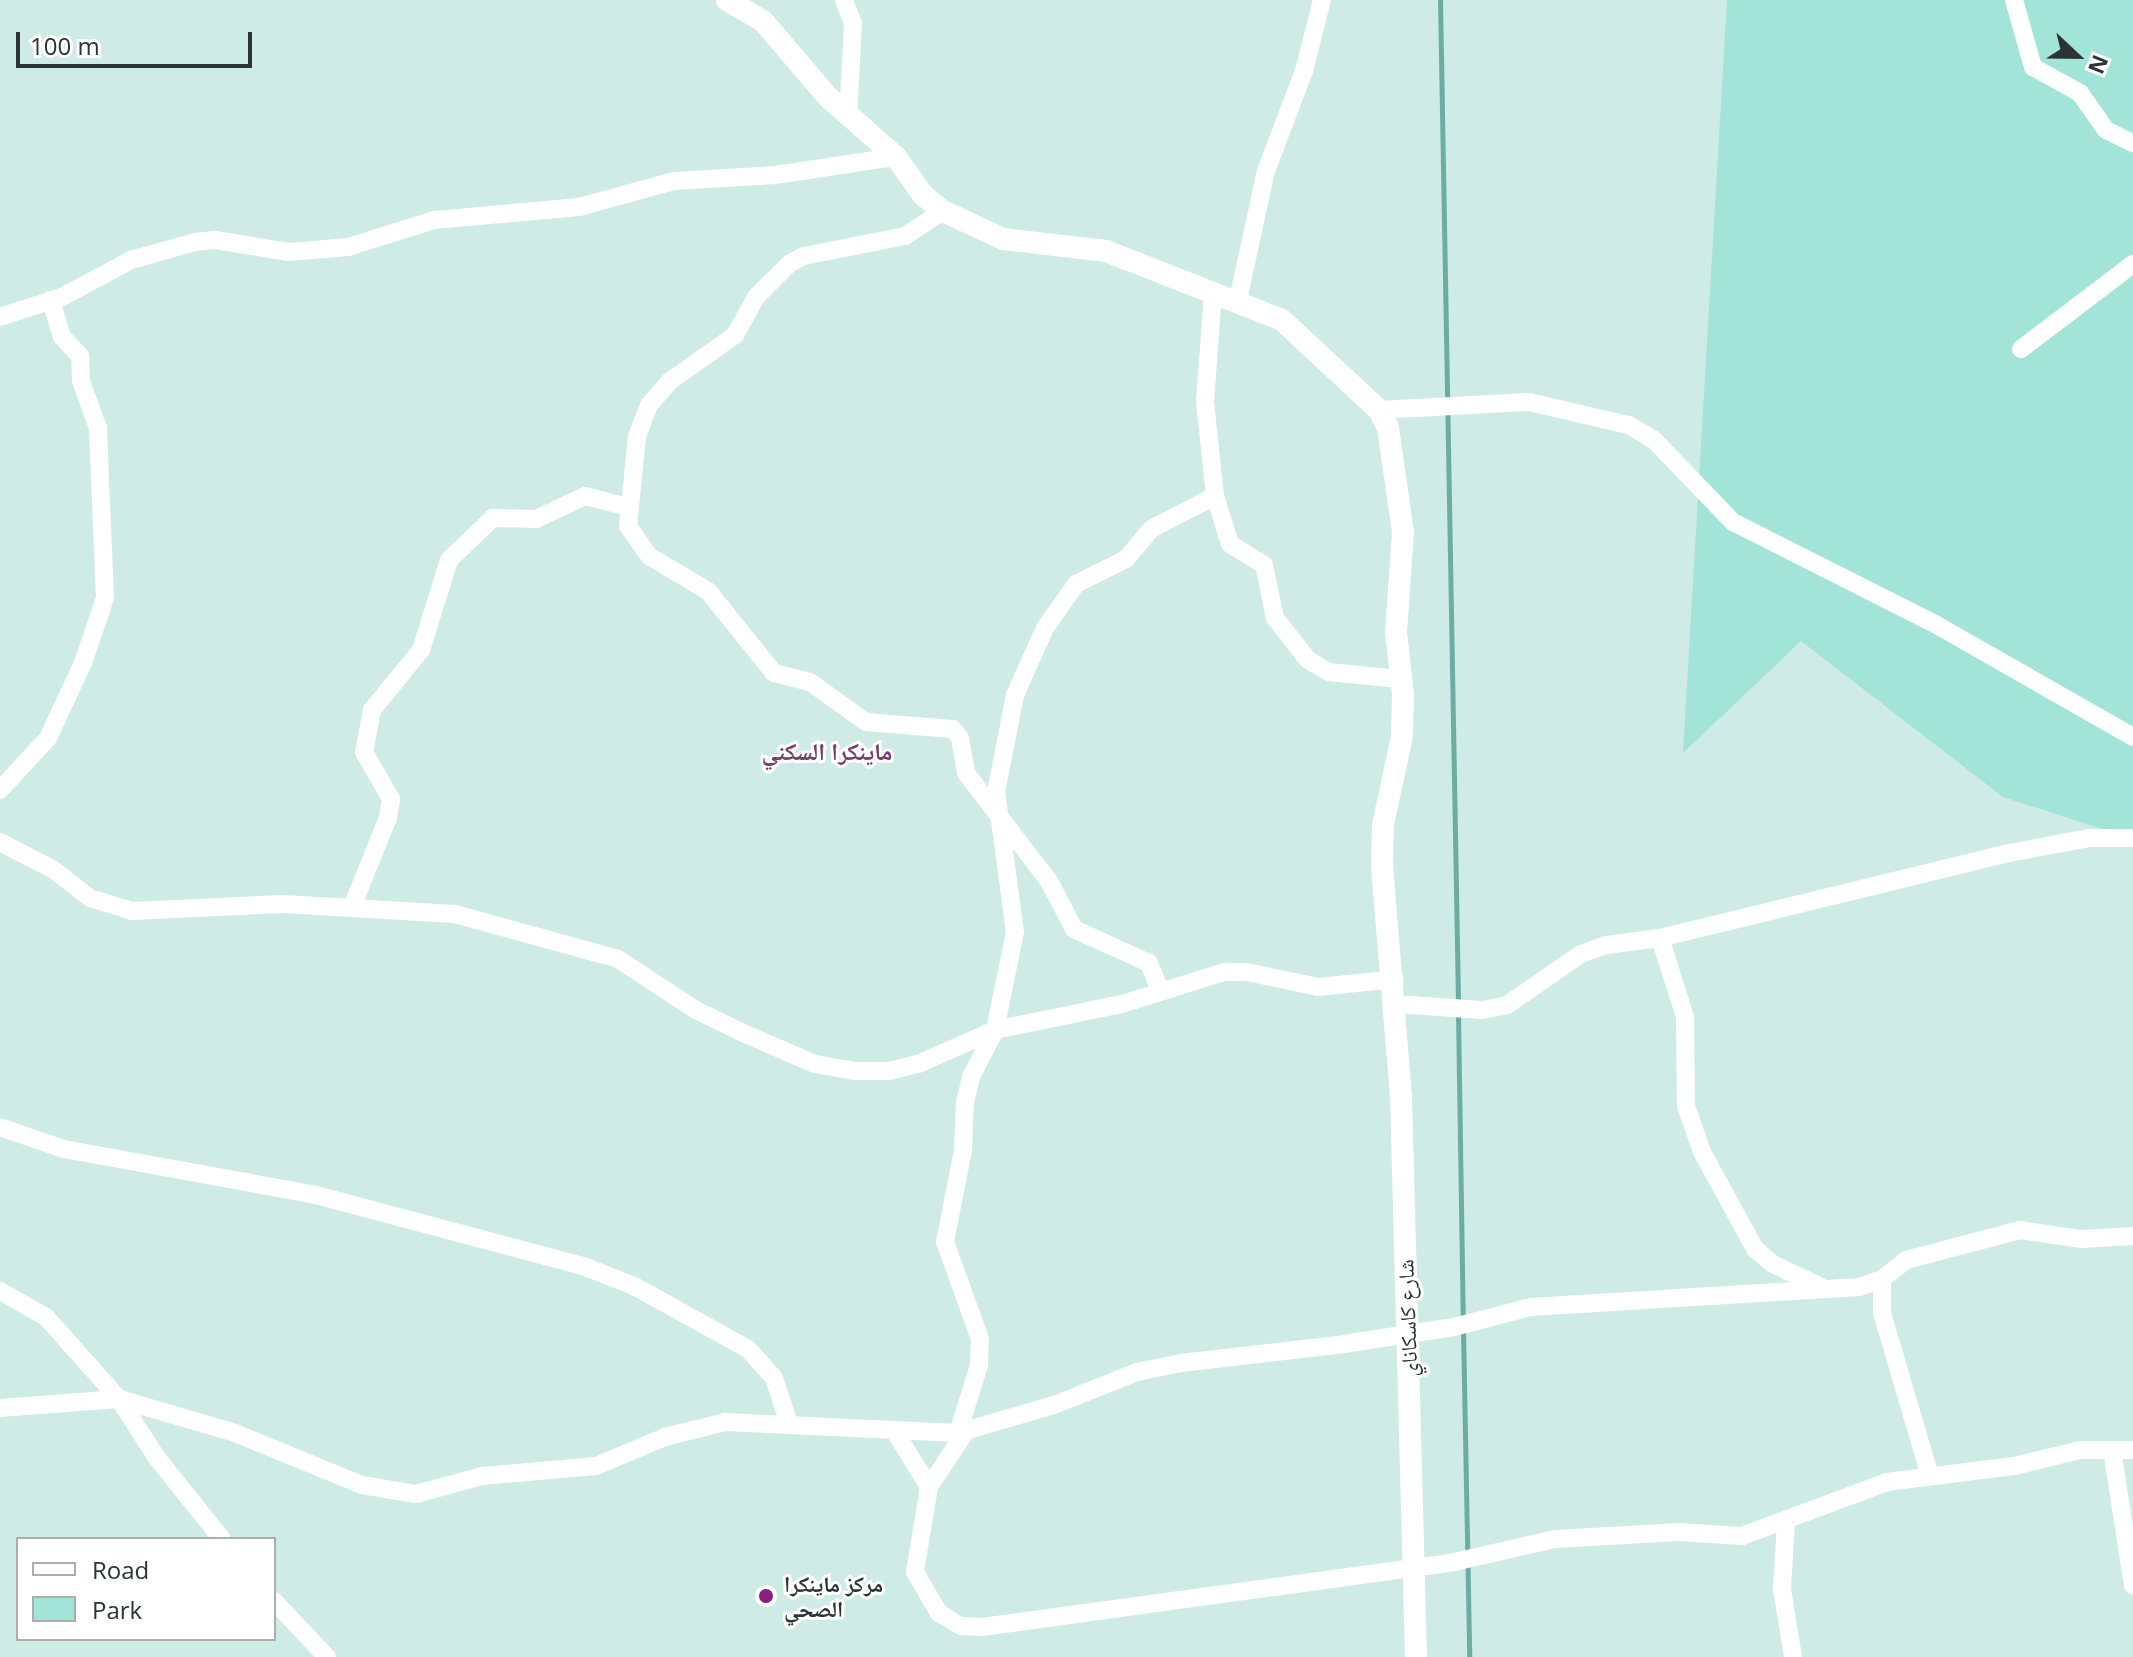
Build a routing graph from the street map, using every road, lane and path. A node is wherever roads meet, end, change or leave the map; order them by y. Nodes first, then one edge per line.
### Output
1 (727, 0) edge
2 (844, 0) edge
3 (1322, 0) edge
4 (2014, 0) edge
5 (848, 118) junction
6 (2133, 143) edge
7 (896, 157) junction
8 (943, 211) junction
9 (2133, 264) edge
10 (1213, 293) junction
11 (51, 300) junction
12 (1238, 300) junction
13 (0, 317) edge
14 (2021, 349) dead end
15 (1379, 410) junction
16 (1215, 496) junction
17 (628, 507) junction
18 (1400, 679) junction
19 (2133, 737) edge
20 (0, 790) edge
21 (997, 812) junction
22 (2133, 838) edge
23 (0, 842) edge
24 (352, 907) junction
25 (1660, 938) junction
26 (1395, 979) junction
27 (1161, 992) junction
28 (1396, 1004) junction
29 (995, 1030) junction
30 (0, 1127) edge
31 (2133, 1236) edge
32 (1882, 1279) junction
33 (1859, 1287) junction
34 (1828, 1289) junction
35 (0, 1291) edge
36 (1882, 1313) junction
37 (1407, 1330) junction
38 (119, 1399) junction
39 (0, 1408) edge
40 (789, 1424) junction
41 (894, 1430) junction
42 (962, 1432) junction
43 (2112, 1450) junction
44 (2133, 1450) edge
45 (1930, 1476) junction
46 (929, 1487) junction
47 (1786, 1523) junction
48 (220, 1537) edge
49 (1413, 1567) junction
50 (2133, 1585) edge
51 (276, 1603) edge
52 (327, 1657) edge
53 (1416, 1657) edge
54 (1793, 1657) edge

1 - 5 street
2 - 5 street
3 - 12 street
4 - 6 street
5 - 7 street
7 - 8 street
7 - 11 street
8 - 10 street
8 - 17 street
9 - 14 street
10 - 12 street
10 - 16 street
11 - 13 street
11 - 20 street
12 - 15 street
15 - 18 street, شارع كاسكاناي
15 - 19 street
16 - 18 street
16 - 21 street
17 - 21 street
17 - 24 street
18 - 26 street, شارع كاسكاناي
21 - 27 street
21 - 29 street
22 - 25 street
23 - 24 street
24 - 29 street
25 - 28 street
25 - 34 street
26 - 27 street
26 - 28 street, شارع كاسكاناي
27 - 29 street
28 - 37 street, شارع كاسكاناي
29 - 42 street
30 - 40 street
31 - 32 street
32 - 33 street
32 - 36 street
33 - 34 street
33 - 36 street
34 - 37 street
35 - 38 street
36 - 45 street
37 - 42 street
37 - 49 street, شارع كاسكاناي
38 - 39 street
38 - 40 street
38 - 48 street
40 - 41 street
41 - 42 street
41 - 46 street
42 - 46 street
43 - 44 street
43 - 45 street
43 - 50 street
45 - 47 street
46 - 49 street
47 - 49 street
47 - 54 street
49 - 53 street, شارع كاسكاناي
51 - 52 street

